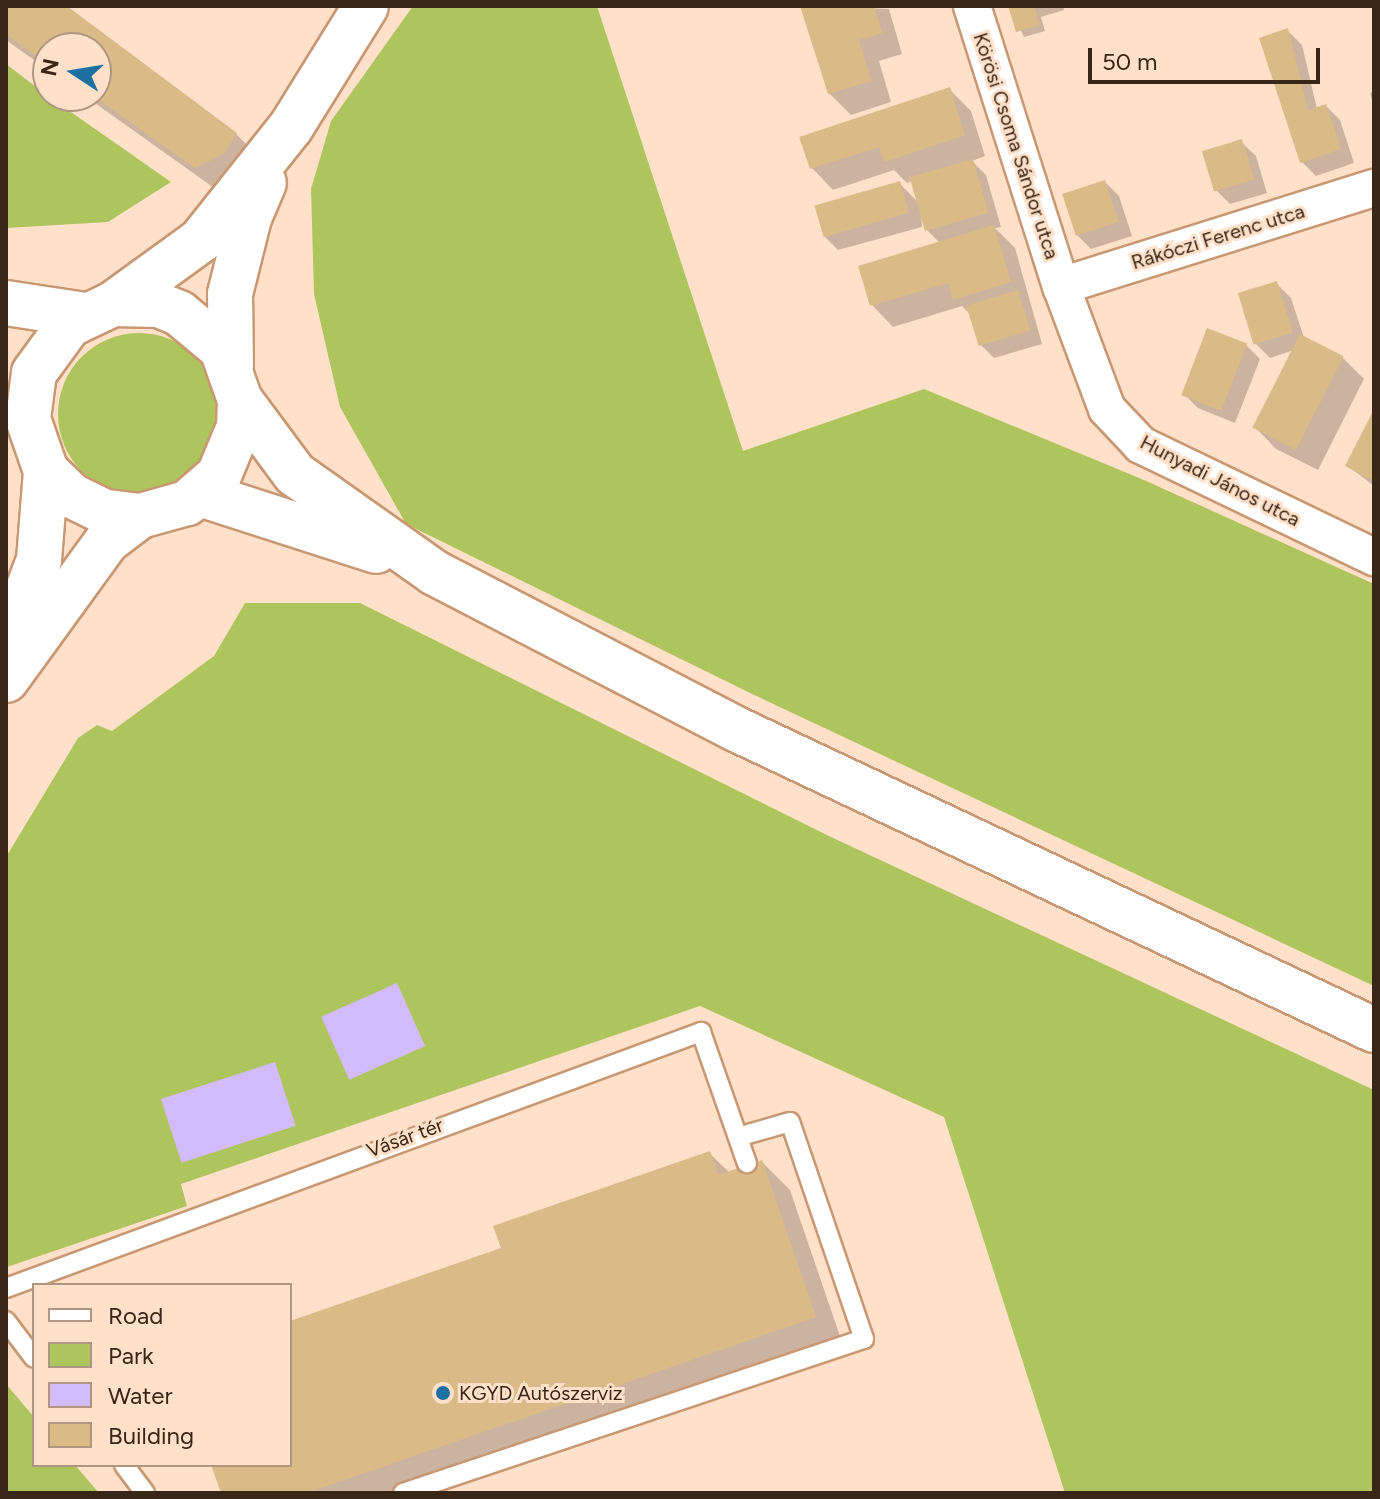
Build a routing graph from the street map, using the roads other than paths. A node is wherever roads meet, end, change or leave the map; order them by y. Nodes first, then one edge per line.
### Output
1 (366, 6) edge
2 (972, 6) edge
3 (291, 127) junction
4 (1374, 188) edge
5 (1061, 286) junction
6 (6, 303) edge
7 (99, 309) junction
8 (17, 377) edge
9 (236, 383) junction
10 (46, 471) junction
11 (200, 494) junction
12 (140, 516) junction
13 (1374, 557) edge
14 (435, 573) junction
15 (6, 647) edge
16 (6, 680) edge
17 (1374, 1030) edge
18 (738, 1137) junction
19 (747, 1163) dead end
20 (6, 1288) edge
21 (8, 1330) edge
22 (32, 1356) edge
23 (126, 1467) edge
24 (145, 1493) edge
25 (403, 1493) edge

1 - 3 main road
2 - 5 street, Körösi Csoma Sándor utca
3 - 7 main road
3 - 9 main road
4 - 5 street, Rákóczi Ferenc utca
5 - 13 street, Hunyadi János utca
6 - 7 main road
7 - 8 main road
7 - 9 main road
8 - 10 main road
9 - 11 main road
9 - 14 main road
10 - 12 main road
10 - 15 main road
11 - 12 main road
11 - 14 main road
12 - 16 main road
14 - 17 main road
18 - 19 lane, Vásár tér
18 - 20 lane, Vásár tér
18 - 25 lane
21 - 22 lane
23 - 24 lane

